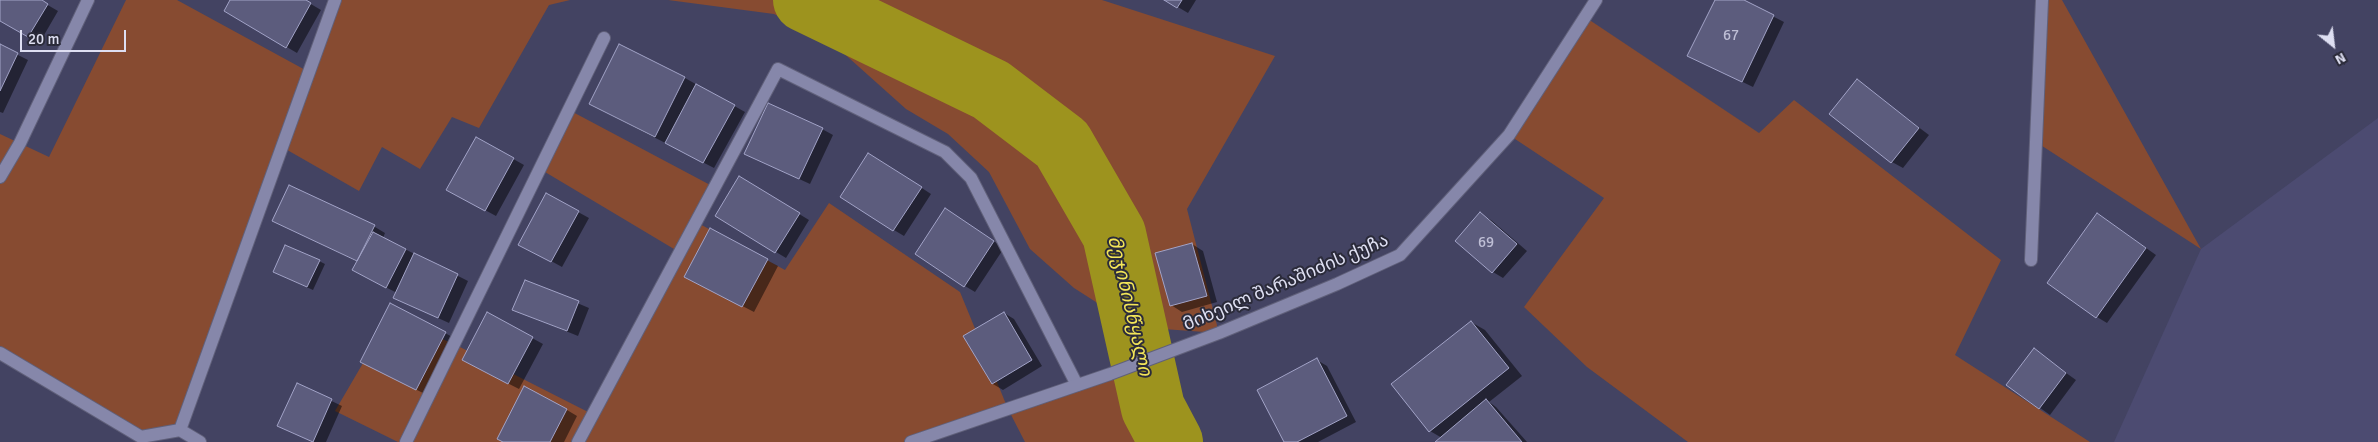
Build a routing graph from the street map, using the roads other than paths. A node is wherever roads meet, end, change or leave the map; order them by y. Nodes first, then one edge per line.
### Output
1 (88, 0) edge
2 (335, 0) edge
3 (1596, 0) edge
4 (2042, 0) edge
5 (604, 38) dead end
6 (0, 177) edge
7 (2031, 260) dead end
8 (0, 353) edge
9 (1077, 385) junction
10 (180, 430) junction
11 (165, 438) edge
12 (200, 442) edge
13 (406, 442) edge
14 (578, 442) edge
15 (911, 442) edge

1 - 6 street
2 - 10 street
3 - 9 street, მიხეილ შარაშიძის ქუჩა
4 - 7 street
5 - 13 street
8 - 11 street
9 - 14 street
9 - 15 street, მიხეილ შარაშიძის ქუჩა
10 - 11 street
10 - 12 street

